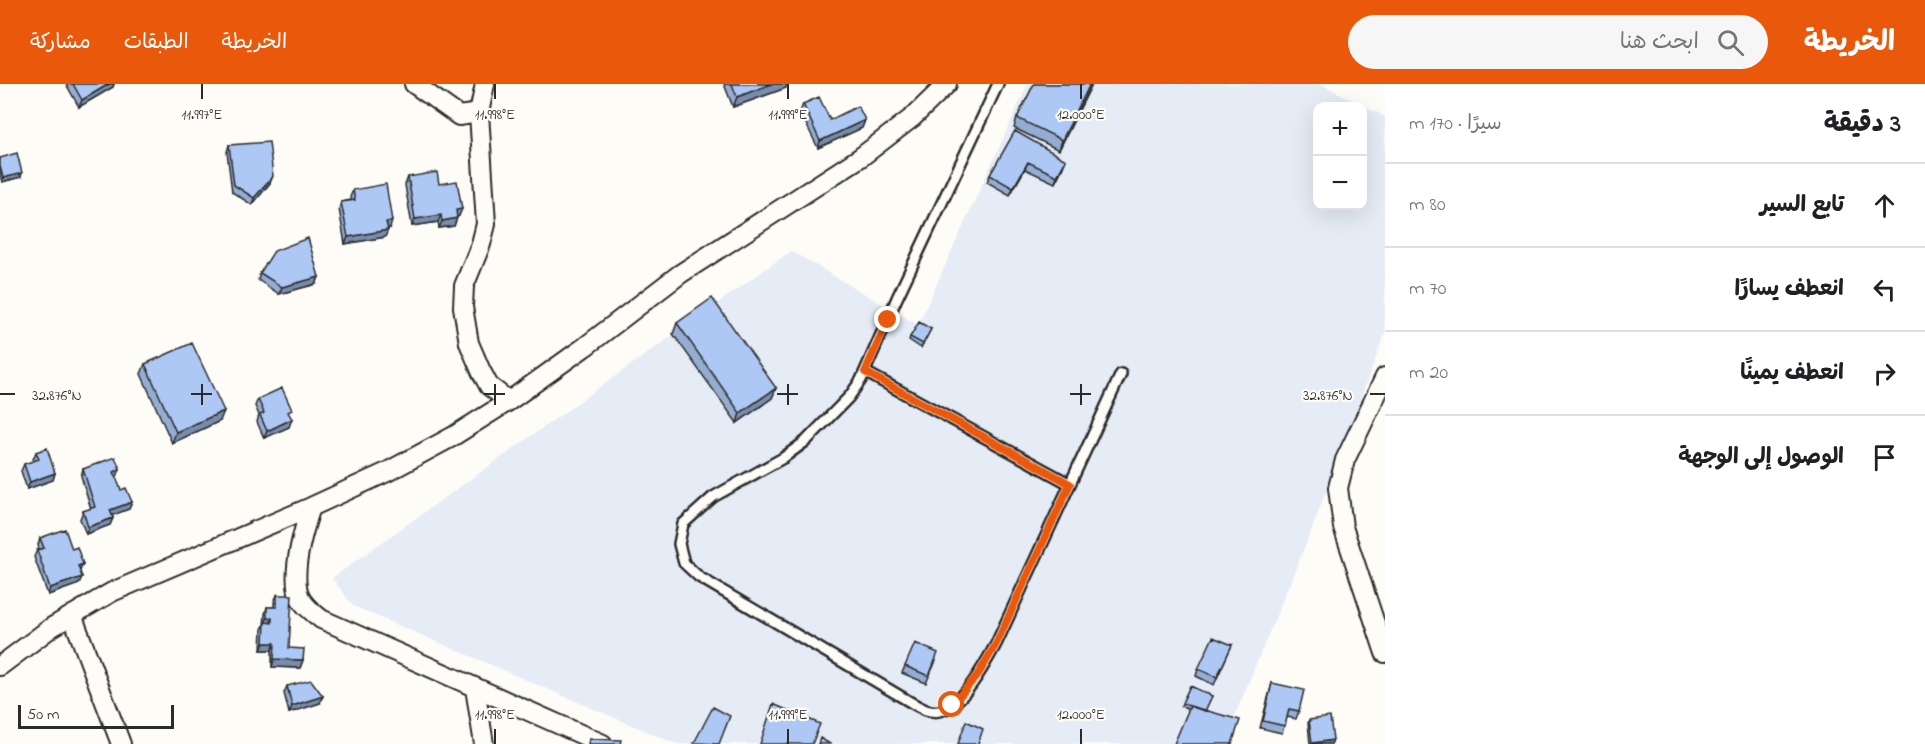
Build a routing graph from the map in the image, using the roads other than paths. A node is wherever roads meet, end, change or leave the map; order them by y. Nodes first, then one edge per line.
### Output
1 (414, 84) edge
2 (485, 84) edge
3 (947, 84) edge
4 (998, 84) edge
5 (479, 113) junction
6 (865, 372) junction
7 (1121, 374) dead end
8 (1385, 377) edge
9 (509, 401) junction
10 (1070, 484) junction
11 (311, 507) junction
12 (72, 615) junction
13 (1385, 653) edge
14 (0, 666) edge
15 (475, 688) junction
16 (121, 744) edge
17 (484, 744) edge
18 (603, 744) edge

1 - 5 street
2 - 5 street
3 - 9 street
4 - 6 lane
5 - 9 street
6 - 10 lane
6 - 10 lane
7 - 10 lane
8 - 13 street
9 - 11 street
11 - 12 street
11 - 15 street
12 - 14 street
12 - 16 street
15 - 17 street
15 - 18 street

